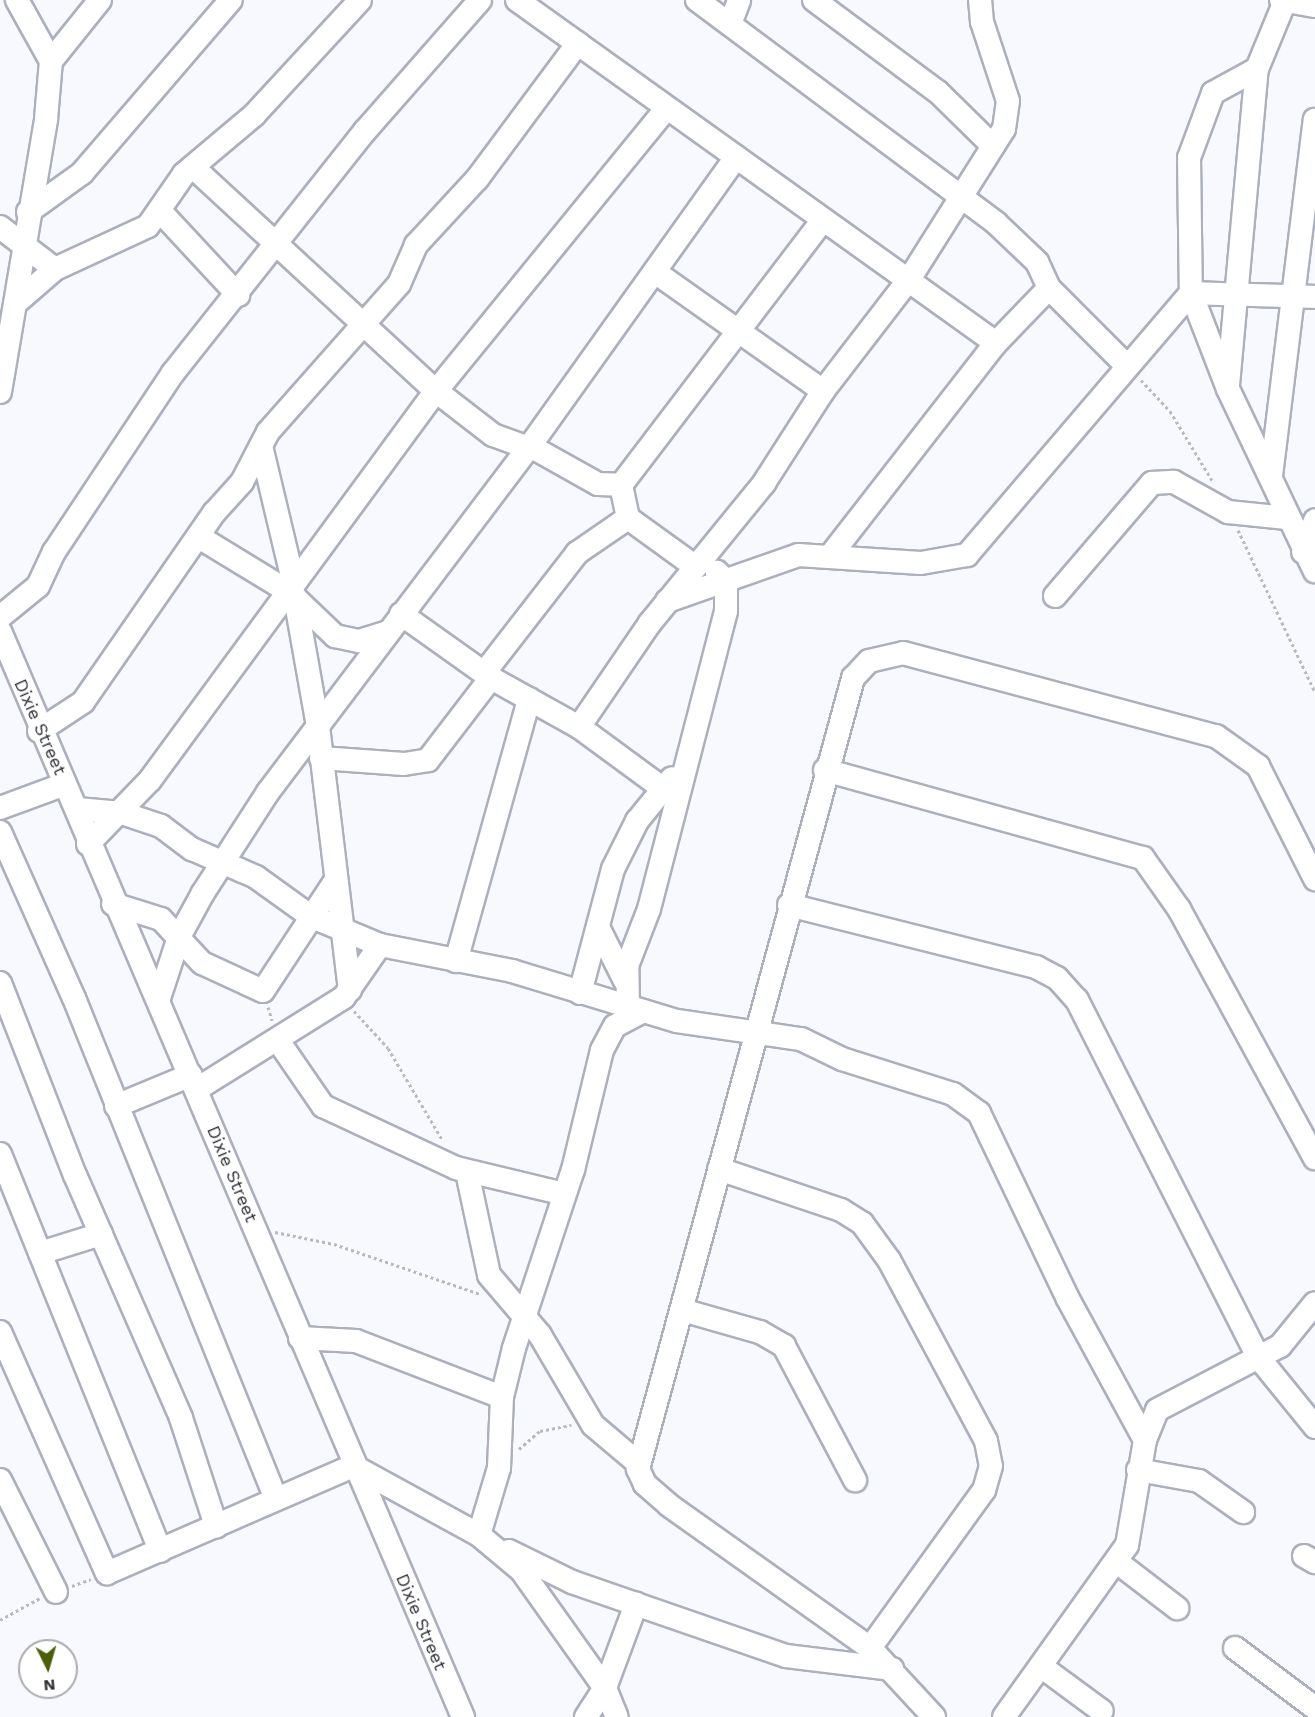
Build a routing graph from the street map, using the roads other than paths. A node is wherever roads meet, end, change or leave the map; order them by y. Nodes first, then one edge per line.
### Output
1 (17, 0) edge
2 (100, 0) edge
3 (231, 0) edge
4 (360, 0) edge
5 (480, 0) edge
6 (517, 0) edge
7 (697, 0) edge
8 (739, 0) edge
9 (814, 0) edge
10 (980, 0) edge
11 (1283, 0) edge
12 (1315, 6) edge
13 (729, 24) junction
14 (578, 43) junction
15 (51, 62) junction
16 (1257, 69) junction
17 (667, 108) junction
18 (1315, 120) edge
19 (992, 145) junction
20 (736, 157) junction
21 (194, 168) junction
22 (959, 194) junction
23 (160, 211) junction
24 (28, 212) junction
25 (821, 222) junction
26 (0, 227) edge
27 (22, 239) junction
28 (277, 244) junction
29 (55, 269) junction
30 (655, 272) junction
31 (910, 278) junction
32 (1048, 288) junction
33 (1191, 293) junction
34 (1236, 293) junction
35 (238, 295) junction
36 (1304, 296) edge
37 (17, 302) junction
38 (362, 328) junction
39 (742, 332) junction
40 (996, 343) junction
41 (1125, 364) junction
42 (1228, 389) junction
43 (436, 391) junction
44 (823, 391) junction
45 (0, 392) edge
46 (261, 446) junction
47 (529, 447) junction
48 (1271, 476) junction
49 (621, 485) junction
50 (1287, 518) junction
51 (628, 519) junction
52 (1315, 520) edge
53 (199, 537) junction
54 (1303, 552) junction
55 (830, 556) junction
56 (697, 561) junction
57 (1315, 571) edge
58 (726, 581) junction
59 (293, 591) junction
60 (1055, 596) dead end
61 (667, 601) junction
62 (401, 614) junction
63 (0, 618) edge
64 (0, 631) edge
65 (386, 633) junction
66 (487, 676) junction
67 (529, 699) junction
68 (318, 726) junction
69 (579, 727) junction
70 (39, 731) junction
71 (321, 758) junction
72 (684, 767) junction
73 (825, 770) junction
74 (65, 784) junction
75 (662, 788) junction
76 (0, 808) edge
77 (77, 809) junction
78 (122, 813) junction
79 (0, 832) edge
80 (88, 844) junction
81 (220, 864) junction
82 (1315, 879) edge
83 (336, 880) junction
84 (113, 904) junction
85 (789, 905) junction
86 (310, 916) junction
87 (342, 926) junction
88 (598, 927) junction
89 (179, 937) junction
90 (380, 945) junction
91 (456, 961) junction
92 (625, 981) junction
93 (0, 983) edge
94 (580, 993) junction
95 (347, 994) junction
96 (159, 998) junction
97 (636, 1008) junction
98 (753, 1032) junction
99 (279, 1042) junction
100 (194, 1082) junction
101 (116, 1106) junction
102 (0, 1154) edge
103 (1315, 1158) edge
104 (719, 1169) junction
105 (461, 1170) junction
106 (564, 1194) junction
107 (101, 1234) junction
108 (40, 1253) junction
109 (1315, 1304) edge
110 (682, 1310) junction
111 (519, 1311) junction
112 (0, 1332) edge
113 (300, 1338) junction
114 (1259, 1359) junction
115 (502, 1397) junction
116 (1315, 1427) edge
117 (1145, 1440) junction
118 (638, 1463) junction
119 (353, 1466) junction
120 (1138, 1470) junction
121 (0, 1480) edge
122 (855, 1480) dead end
123 (276, 1498) junction
124 (1243, 1512) dead end
125 (216, 1526) junction
126 (484, 1540) junction
127 (160, 1551) junction
128 (1117, 1562) junction
129 (56, 1592) road end
130 (636, 1604) junction
131 (1177, 1608) dead end
132 (870, 1648) junction
133 (1234, 1648) dead end
134 (1042, 1667) junction
135 (892, 1669) junction
136 (605, 1688) junction
137 (1315, 1708) edge
138 (1102, 1711) dead end
139 (937, 1716) edge
140 (463, 1717) edge
141 (586, 1717) edge
142 (617, 1717) edge
143 (1005, 1717) edge

1 - 15 street
2 - 15 street
3 - 24 street
4 - 21 street
5 - 28 street
6 - 14 street
7 - 13 street
8 - 13 street
9 - 19 street
10 - 19 street
11 - 12 street
11 - 16 street
13 - 22 street
14 - 17 street
14 - 38 street
15 - 24 street
16 - 33 street
16 - 34 street
17 - 20 street
17 - 43 street
18 - 36 street
19 - 22 street
20 - 25 street
20 - 30 street
21 - 23 street
21 - 28 street
22 - 31 street
22 - 32 street
23 - 29 street
23 - 35 street
24 - 27 street
25 - 31 street
25 - 39 street
26 - 27 street
27 - 29 street
27 - 37 street
28 - 35 street
28 - 38 street
29 - 37 street
30 - 39 street
30 - 47 street
31 - 40 street
31 - 44 street
32 - 40 street
32 - 41 street
33 - 34 street
33 - 41 street
33 - 42 street
34 - 36 street
34 - 42 street
35 - 63 street
36 - 48 street
37 - 45 street
38 - 43 street
38 - 46 street
39 - 44 street
39 - 49 street
40 - 55 street
41 - 55 street
42 - 48 street
43 - 47 street
43 - 59 street
44 - 56 street
46 - 53 street
46 - 59 street
47 - 49 street
47 - 62 street
48 - 50 street
49 - 51 street
50 - 54 street
50 - 60 street
51 - 56 street
51 - 66 street
52 - 54 street
53 - 59 street
53 - 70 street
54 - 57 street
55 - 58 street
56 - 58 street
56 - 61 street
58 - 61 street
58 - 72 street
59 - 65 street
59 - 68 street
59 - 78 street
61 - 69 street
62 - 65 street
62 - 66 street
64 - 70 street, Dixie Street
65 - 68 street
66 - 67 street
66 - 71 street
67 - 69 street
67 - 91 street
68 - 71 street
68 - 81 street
69 - 75 street
70 - 74 street, Dixie Street
71 - 83 street
72 - 75 street
72 - 92 street
73 - 82 street
73 - 85 street
73 - 103 street
74 - 76 street
74 - 77 street, Dixie Street
75 - 88 street
77 - 78 street
77 - 80 street, Dixie Street
78 - 80 street
78 - 81 street
79 - 101 street
80 - 84 street, Dixie Street
81 - 86 street
81 - 89 street
83 - 86 street
83 - 87 street
84 - 89 street
84 - 96 street, Dixie Street
85 - 98 street
85 - 114 street
86 - 87 street
86 - 89 street
87 - 90 street
87 - 95 street
88 - 92 street
88 - 94 street
89 - 96 street
90 - 91 street
90 - 95 street
91 - 94 street
92 - 97 street
93 - 107 street
94 - 97 street
95 - 99 street
96 - 100 street, Dixie Street
97 - 98 street
97 - 106 street
98 - 104 street
98 - 117 street
99 - 100 street
99 - 105 street
100 - 101 street
100 - 113 street, Dixie Street
101 - 123 street
102 - 108 street
104 - 110 street
104 - 132 street
105 - 106 street
105 - 111 street
106 - 111 street
107 - 108 street
107 - 125 street
108 - 127 street
109 - 114 street
110 - 118 street
110 - 122 street
111 - 115 street
111 - 118 street
112 - 127 street
113 - 115 street
113 - 119 street, Dixie Street
114 - 116 street
114 - 117 street
115 - 126 street
117 - 120 street
118 - 132 street
119 - 123 street
119 - 126 street
119 - 140 street, Dixie Street
120 - 124 street
120 - 128 street
121 - 129 street
123 - 125 street
125 - 127 street
126 - 130 street
126 - 136 street
128 - 131 street
128 - 134 street
130 - 135 street
130 - 136 street
132 - 135 street
133 - 137 street
134 - 138 street
134 - 143 street
135 - 139 street
136 - 141 street
136 - 142 street

